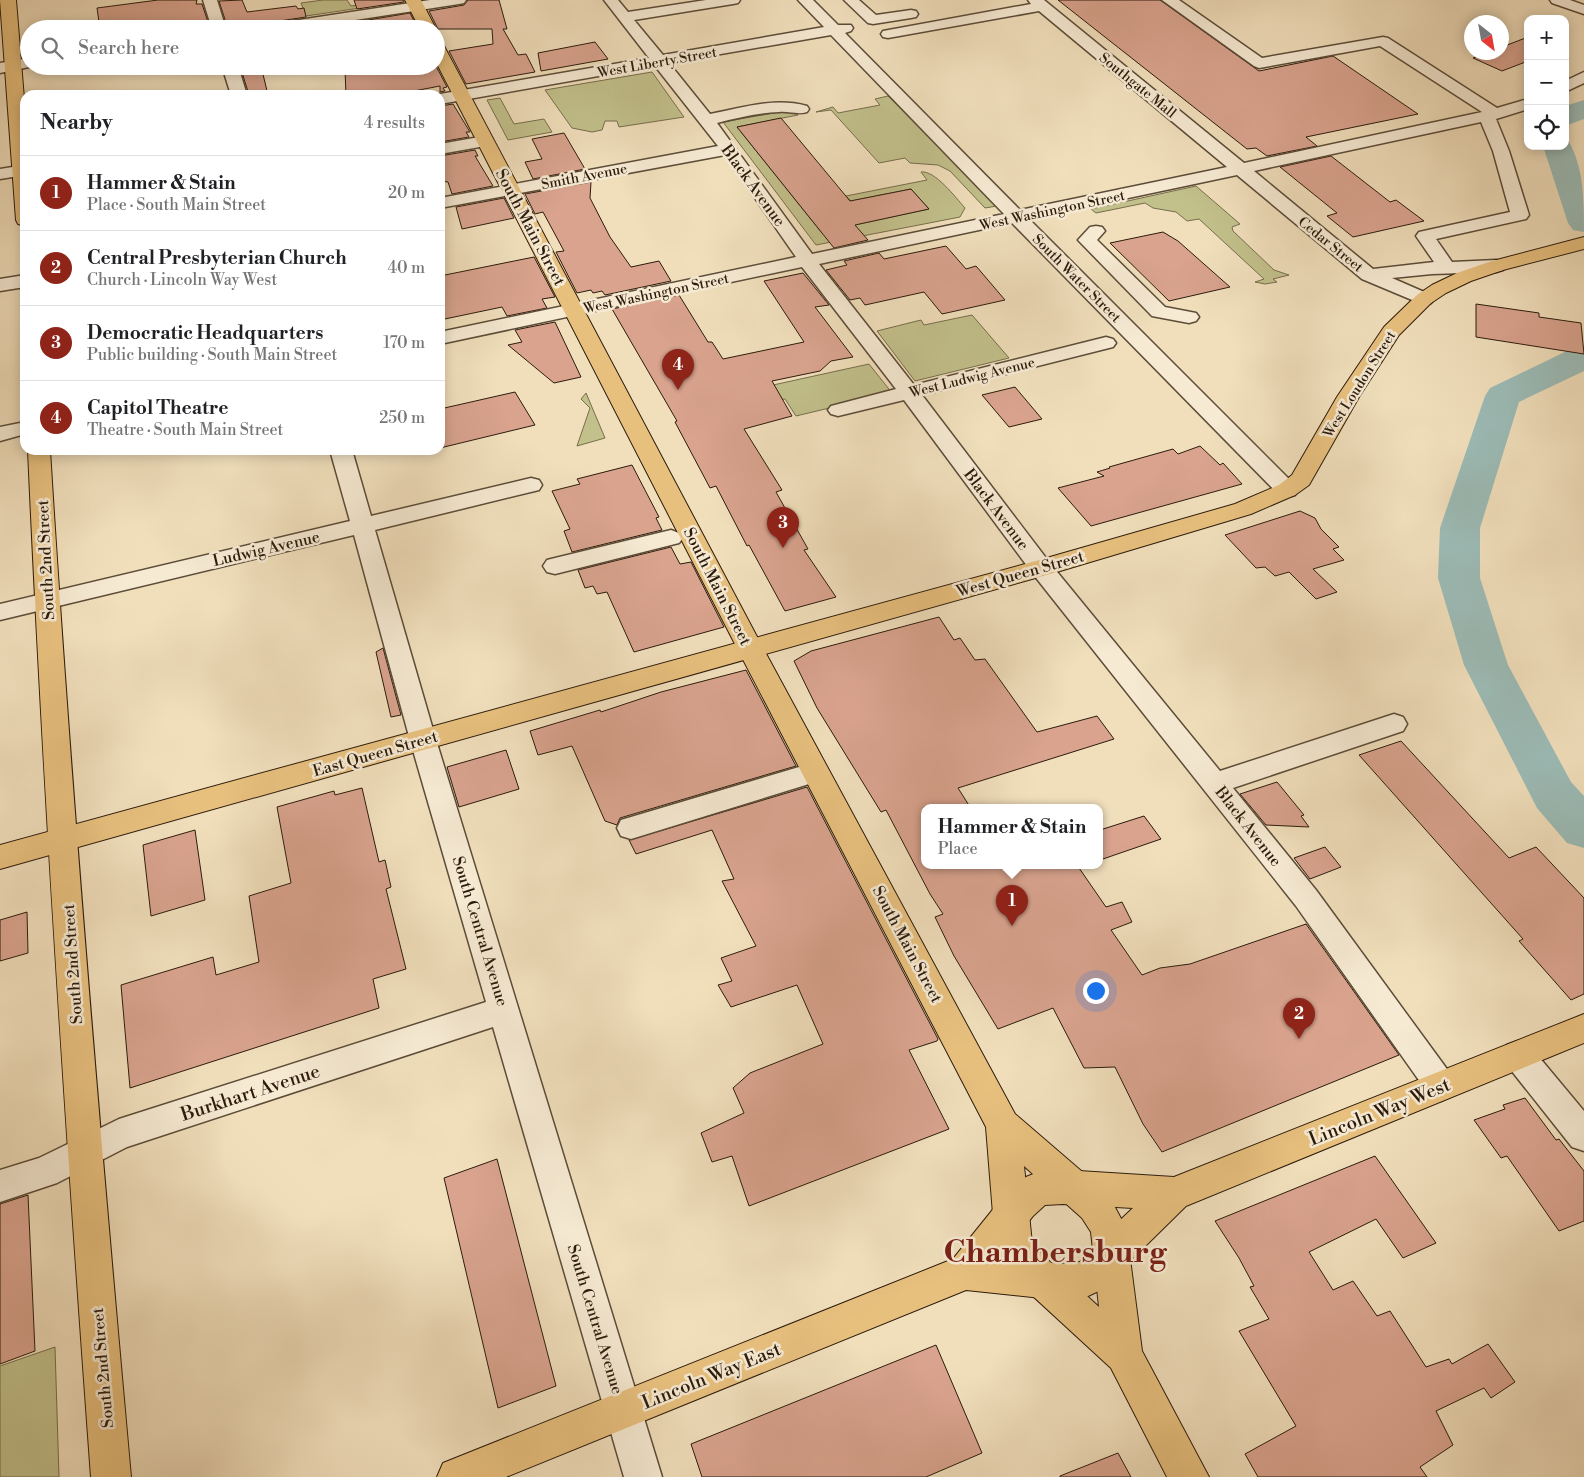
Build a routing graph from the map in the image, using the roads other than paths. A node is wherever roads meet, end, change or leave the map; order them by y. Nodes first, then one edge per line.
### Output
1 (8, 0) edge
2 (210, 0) edge
3 (459, 0) edge
4 (611, 0) edge
5 (733, 0) edge
6 (805, 0) edge
7 (825, 0) edge
8 (851, 0) edge
9 (1169, 0) edge
10 (1557, 0) edge
11 (415, 3) edge
12 (1039, 3) edge
13 (1584, 10) edge
14 (928, 11) dead end
15 (625, 18) junction
16 (216, 20) edge
17 (318, 20) edge
18 (424, 20) edge
19 (852, 27) junction
20 (834, 30) junction
21 (888, 34) dead end
22 (659, 62) junction
23 (445, 63) edge
24 (14, 66) edge
25 (233, 75) edge
26 (1584, 77) edge
27 (1569, 85) edge
28 (237, 90) edge
29 (462, 96) junction
30 (445, 98) edge
31 (928, 103) dead end
32 (1525, 105) edge
33 (801, 109) dead end
34 (1492, 116) junction
35 (706, 120) junction
36 (20, 135) edge
37 (485, 141) junction
38 (445, 148) edge
39 (729, 149) junction
40 (651, 157) dead end
41 (581, 168) dead end
42 (1242, 170) junction
43 (20, 171) edge
44 (0, 174) edge
45 (511, 190) junction
46 (1024, 199) dead end
47 (445, 202) edge
48 (1038, 213) junction
49 (1017, 218) junction
50 (1096, 231) dead end
51 (1584, 243) edge
52 (808, 262) junction
53 (1496, 266) junction
54 (1447, 268) junction
55 (1369, 275) junction
56 (20, 281) edge
57 (0, 285) edge
58 (1424, 299) junction
59 (575, 310) junction
60 (1189, 317) dead end
61 (445, 337) edge
62 (1106, 343) dead end
63 (910, 392) junction
64 (838, 410) dead end
65 (20, 429) edge
66 (0, 434) edge
67 (39, 455) edge
68 (342, 455) edge
69 (532, 485) dead end
70 (1288, 490) junction
71 (362, 525) junction
72 (671, 538) dead end
73 (555, 566) dead end
74 (1041, 568) junction
75 (47, 600) junction
76 (0, 612) edge
77 (750, 648) junction
78 (1394, 724) dead end
79 (423, 740) junction
80 (799, 777) dead end
81 (1215, 783) junction
82 (631, 828) dead end
83 (64, 840) junction
84 (0, 857) edge
85 (505, 1010) junction
86 (1584, 1028) edge
87 (1518, 1055) junction
88 (1441, 1086) junction
89 (1003, 1125) junction
90 (1584, 1136) edge
91 (84, 1151) junction
92 (0, 1186) edge
93 (1075, 1188) junction
94 (1174, 1194) junction
95 (1011, 1216) junction
96 (1111, 1254) junction
97 (966, 1272) junction
98 (1044, 1280) junction
99 (1124, 1355) junction
100 (624, 1410) junction
101 (111, 1477) edge
102 (457, 1477) edge
103 (643, 1477) edge
104 (1189, 1477) edge

1 - 24 main road
2 - 16 street
3 - 11 street
4 - 15 street, Black Avenue
5 - 15 street
6 - 20 street, South Water Street
7 - 19 street
8 - 14 street
9 - 34 street
10 - 13 street
11 - 17 street
11 - 18 main road
12 - 21 street
12 - 42 street, Southgate Mall
15 - 22 street, Black Avenue
19 - 20 street, West Liberty Street
19 - 31 street
20 - 22 street, West Liberty Street
20 - 49 street, South Water Street
22 - 29 street, West Liberty Street
22 - 35 street, Black Avenue
23 - 29 main road, South Main Street
24 - 36 main road
25 - 28 street
26 - 27 street
29 - 30 street, West Liberty Street
29 - 37 main road, South Main Street
32 - 34 street, West Washington Street
33 - 35 street
34 - 42 street, West Washington Street
34 - 54 street
35 - 39 street, Black Avenue
37 - 38 street
37 - 45 main road, South Main Street
39 - 45 street, Smith Avenue
39 - 52 street, Black Avenue
40 - 41 street
42 - 48 street, West Washington Street
42 - 55 street, Cedar Street
43 - 44 street
45 - 47 street, Smith Avenue
45 - 59 main road, South Main Street
46 - 48 street, South Water Street
48 - 49 street, West Washington Street
49 - 52 street, West Washington Street
49 - 70 street, South Water Street
50 - 60 street
51 - 53 main road, West Loudon Street
52 - 59 street, West Washington Street
52 - 63 street, Black Avenue
53 - 54 street, Cedar Street
53 - 58 main road, West Loudon Street
54 - 55 street, Cedar Street
55 - 58 street
56 - 57 street
58 - 70 main road, West Loudon Street
59 - 61 street, West Washington Street
59 - 77 main road, South Main Street
62 - 63 street, West Ludwig Avenue
63 - 64 street, West Ludwig Avenue
63 - 74 street, Black Avenue
65 - 66 street
67 - 75 main road, South 2nd Street
68 - 71 street, South Central Avenue
69 - 71 street, Ludwig Avenue
70 - 74 main road, West Queen Street
71 - 75 street, Ludwig Avenue
71 - 79 street, South Central Avenue
72 - 73 street
74 - 77 main road, West Queen Street
74 - 81 street, Black Avenue
75 - 76 street, Ludwig Avenue
75 - 83 main road, South 2nd Street
77 - 79 main road, East Queen Street
77 - 89 main road, South Main Street
78 - 81 street
79 - 83 main road, East Queen Street
79 - 85 street, South Central Avenue
80 - 82 street
81 - 88 street, Black Avenue
83 - 84 main road, East Queen Street
83 - 91 main road, South 2nd Street
85 - 91 street, Burkhart Avenue
85 - 100 street, South Central Avenue
86 - 87 main road, Lincoln Way West
87 - 88 main road, Lincoln Way West
87 - 90 street
88 - 94 main road, Lincoln Way West
89 - 93 main road, South Main Street
89 - 95 main road, South Main Street
91 - 92 street, Burkhart Avenue
91 - 101 main road, South 2nd Street
93 - 94 main road, Lincoln Way West
93 - 95 main road
93 - 96 main road
94 - 96 main road, Lincoln Way West
95 - 97 main road, Lincoln Way East
95 - 98 main road
96 - 98 main road
96 - 99 main road
97 - 98 main road, Lincoln Way East
97 - 100 main road, Lincoln Way East
98 - 99 main road
99 - 104 main road
100 - 102 main road, Lincoln Way East
100 - 103 street, South Central Avenue

